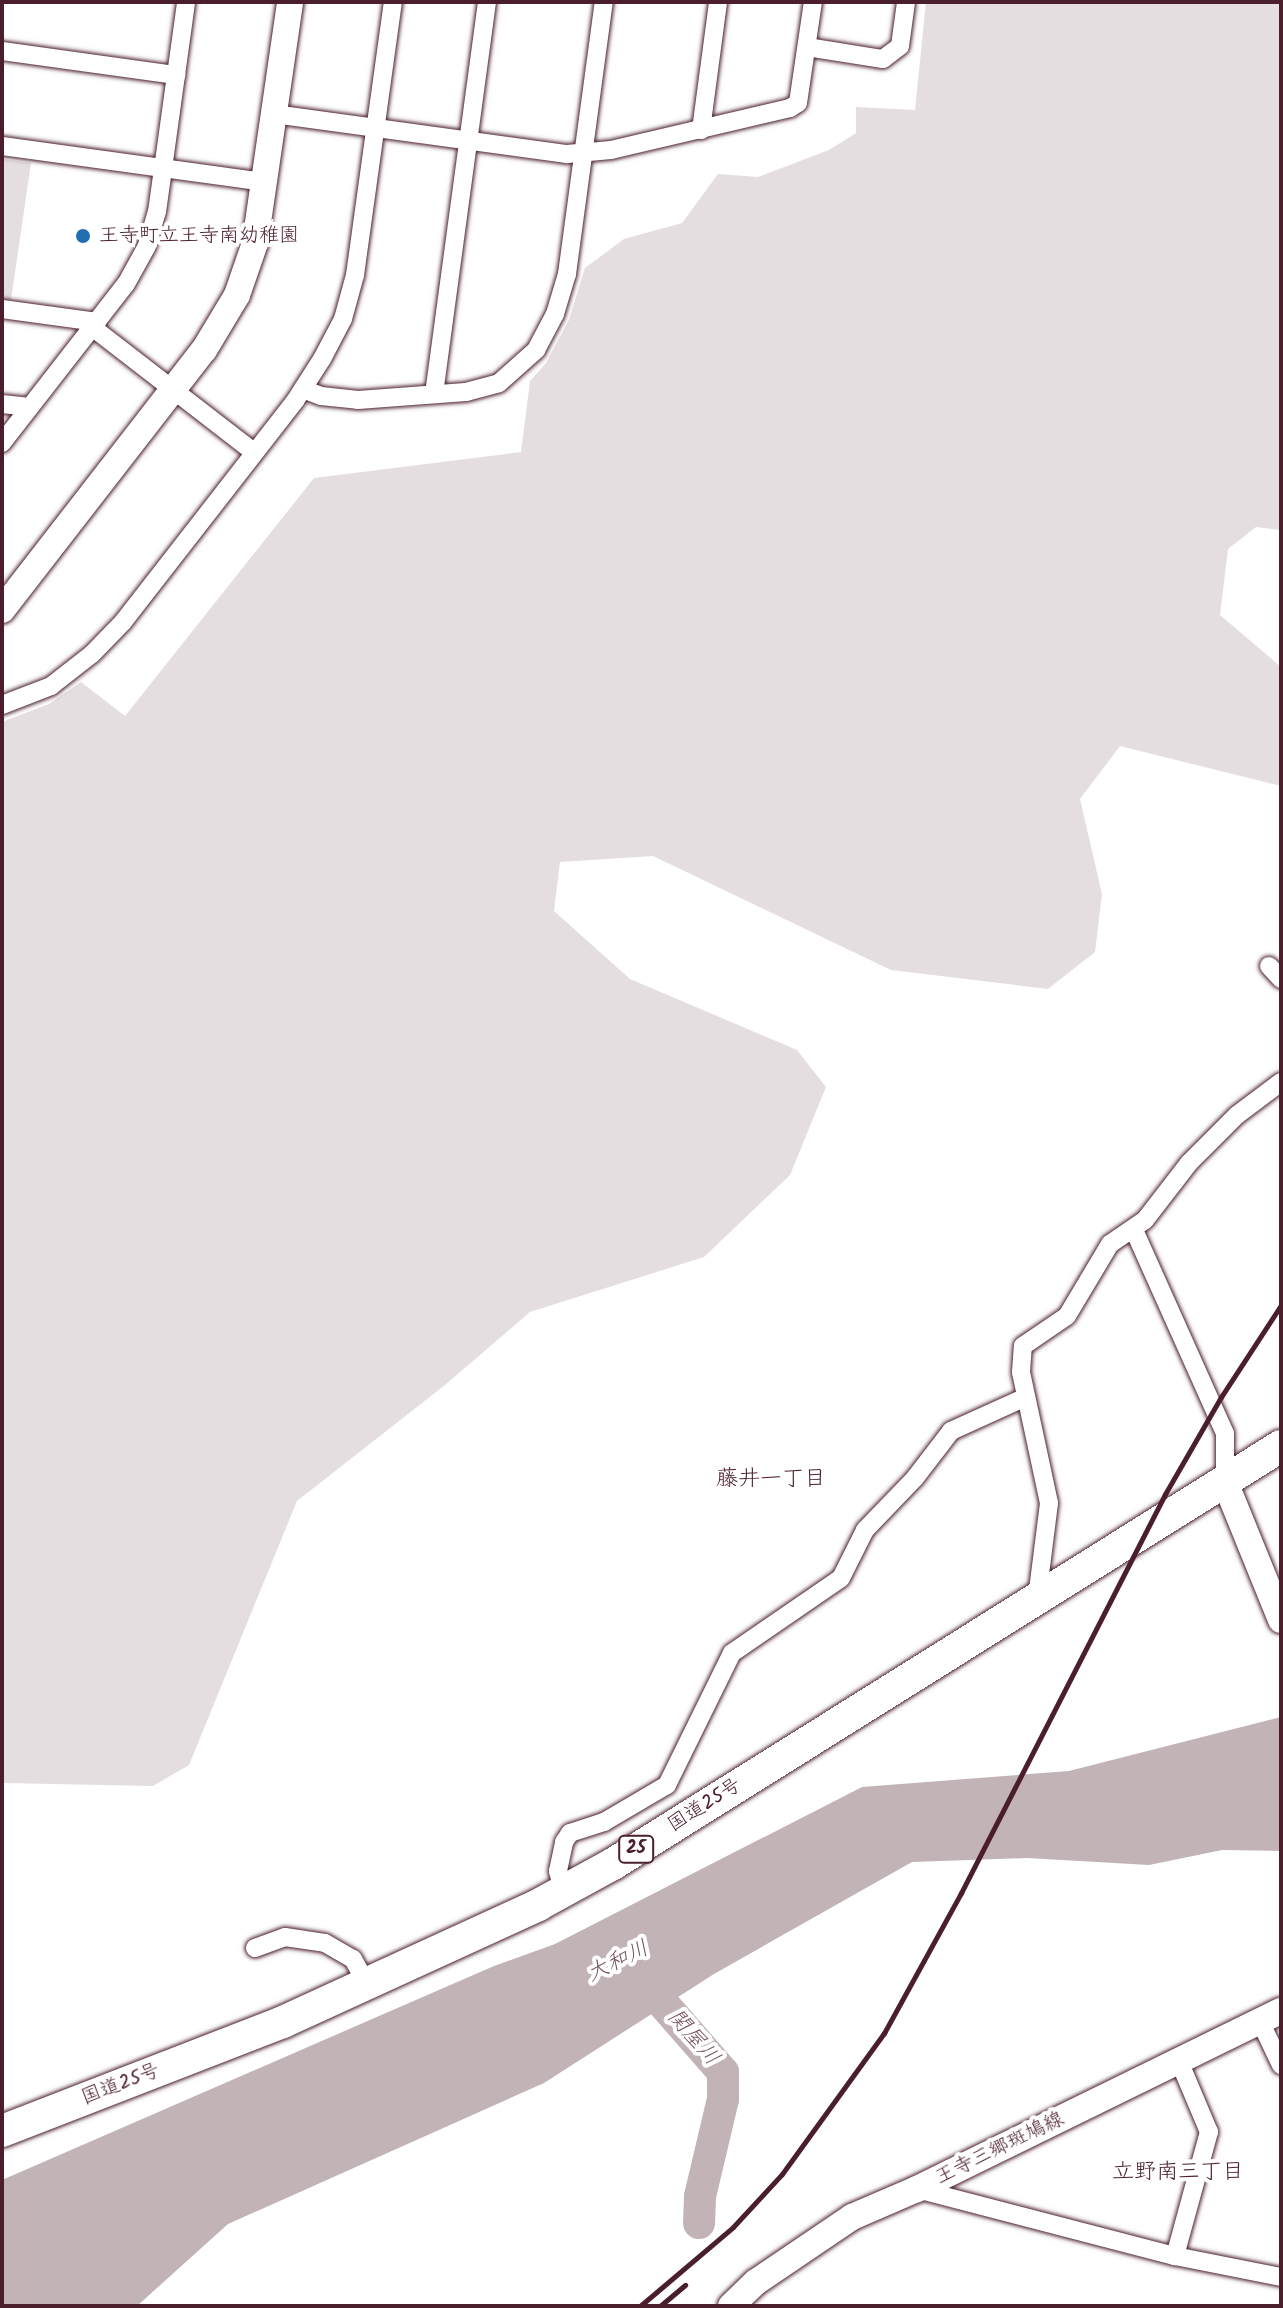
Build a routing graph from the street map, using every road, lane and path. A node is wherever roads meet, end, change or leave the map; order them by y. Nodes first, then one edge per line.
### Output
1 (186, 2) edge
2 (290, 2) edge
3 (393, 2) edge
4 (487, 2) edge
5 (604, 2) edge
6 (718, 2) edge
7 (813, 2) edge
8 (906, 2) edge
9 (807, 47) junction
10 (2, 51) edge
11 (176, 75) junction
12 (274, 114) junction
13 (375, 128) junction
14 (701, 130) junction
15 (469, 141) junction
16 (2, 146) edge
17 (584, 154) junction
18 (163, 168) junction
19 (264, 182) junction
20 (2, 309) edge
21 (94, 325) junction
22 (303, 389) junction
23 (173, 390) junction
24 (434, 394) junction
25 (2, 404) edge
26 (30, 407) junction
27 (2, 443) edge
28 (254, 452) junction
29 (2, 610) edge
30 (2, 705) edge
31 (1281, 1082) edge
32 (1134, 1230) junction
33 (1026, 1397) junction
34 (1281, 1446) edge
35 (1225, 1482) junction
36 (1037, 1598) junction
37 (1278, 1613) edge
38 (563, 1891) junction
39 (255, 1948) dead end
40 (367, 1984) junction
41 (1270, 2016) edge
42 (1179, 2061) junction
43 (1281, 2065) edge
44 (2, 2131) edge
45 (917, 2189) junction
46 (1175, 2256) junction
47 (1281, 2277) edge
48 (732, 2305) edge

1 - 11 street
2 - 12 main road
3 - 13 street
4 - 15 street
5 - 17 street
6 - 14 street
7 - 9 street
8 - 9 street
9 - 14 street
10 - 11 street
11 - 18 street
12 - 13 street
12 - 19 main road
13 - 15 street
13 - 22 street
14 - 17 street
15 - 17 street
15 - 24 street
16 - 18 street
17 - 24 street
18 - 19 street
18 - 21 street
19 - 23 main road
20 - 21 street
21 - 23 street
21 - 26 street
22 - 24 street
22 - 28 street
23 - 28 street
23 - 29 main road
25 - 26 street
26 - 27 street
28 - 30 street
31 - 32 street
32 - 33 street
32 - 35 street
33 - 36 street
33 - 38 street
34 - 35 highway, 国道25号 / 25
35 - 36 highway, 国道25号 / 25
35 - 37 main road
36 - 38 highway, 国道25号 / 25
38 - 40 highway, 国道25号 / 25
39 - 40 street
40 - 44 highway, 国道25号 / 25
41 - 42 main road, 王寺三郷斑鳩線
41 - 43 street
42 - 45 main road, 王寺三郷斑鳩線
42 - 46 street
45 - 46 street
45 - 48 main road, 王寺三郷斑鳩線
46 - 47 street

